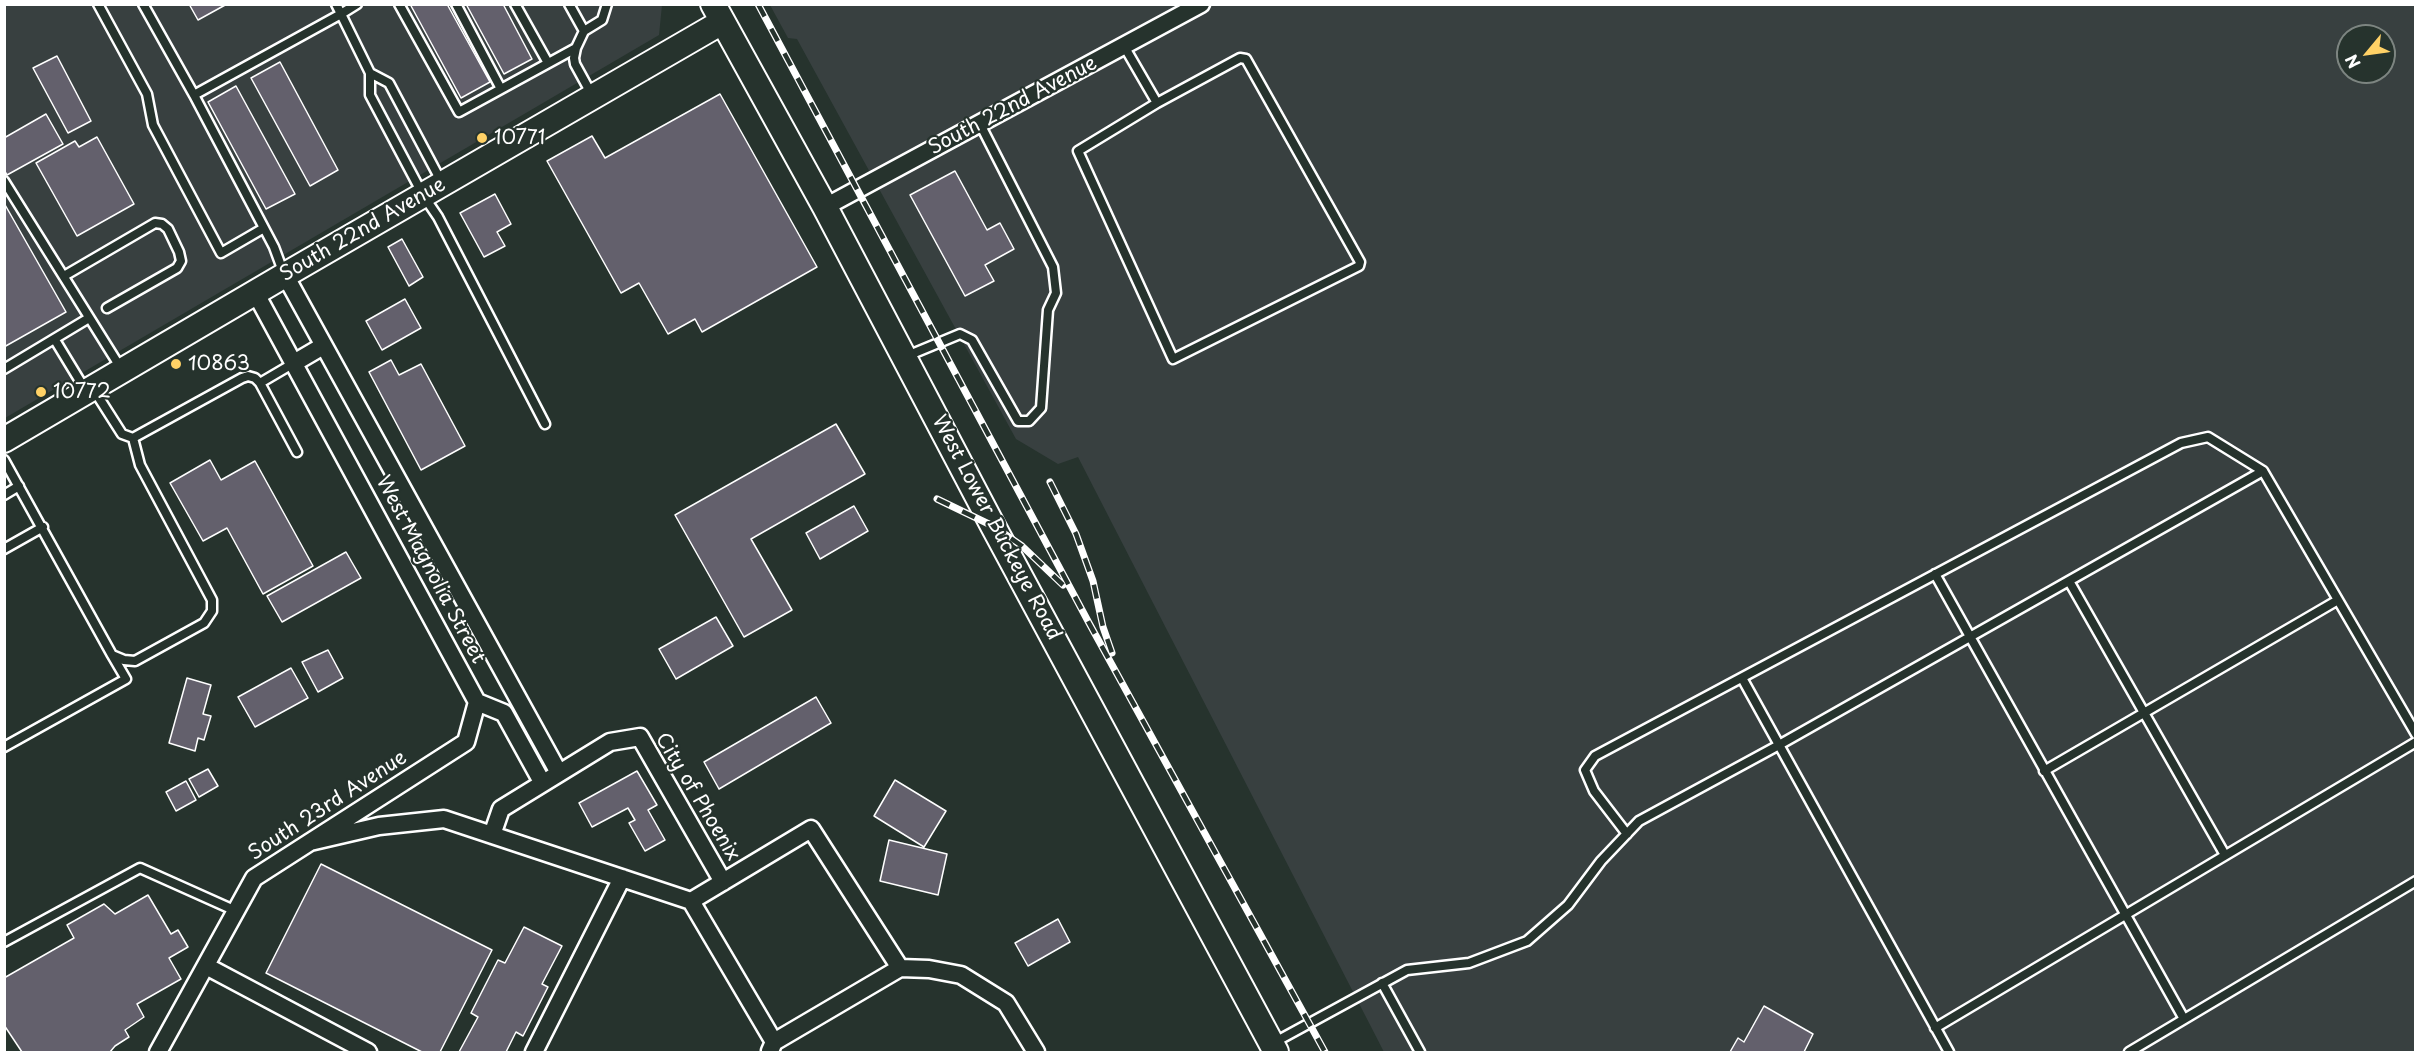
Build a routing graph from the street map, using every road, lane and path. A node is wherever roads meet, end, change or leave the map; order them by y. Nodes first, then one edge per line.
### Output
1 (98, 4) edge
2 (143, 4) edge
3 (336, 4) edge
4 (357, 4) edge
5 (399, 4) edge
6 (456, 4) edge
7 (515, 4) edge
8 (569, 4) edge
9 (607, 4) edge
10 (1201, 4) edge
11 (718, 13) edge
12 (341, 14) junction
13 (584, 31) junction
14 (1124, 46) junction
15 (576, 48) junction
16 (548, 63) junction
17 (370, 73) junction
18 (501, 89) junction
19 (194, 95) junction
20 (594, 98) junction
21 (1157, 104) junction
22 (980, 124) junction
23 (4, 181) edge
24 (433, 190) junction
25 (825, 207) junction
26 (264, 228) junction
27 (285, 275) junction
28 (63, 276) junction
29 (255, 292) junction
30 (106, 308) dead end
31 (89, 318) junction
32 (55, 340) junction
33 (324, 346) junction
34 (905, 357) junction
35 (294, 363) junction
36 (4, 369) edge
37 (122, 370) junction
38 (260, 383) junction
39 (90, 390) junction
40 (545, 424) dead end
41 (133, 438) junction
42 (4, 440) edge
43 (297, 452) dead end
44 (4, 460) edge
45 (2263, 471) junction
46 (20, 486) junction
47 (4, 495) edge
48 (43, 526) junction
49 (4, 549) edge
50 (1935, 574) junction
51 (2069, 580) junction
52 (2338, 600) junction
53 (1969, 637) junction
54 (112, 655) junction
55 (1742, 678) junction
56 (477, 702) junction
57 (2143, 713) junction
58 (2415, 734) edge
59 (2415, 742) edge
60 (1779, 745) junction
61 (4, 747) edge
62 (2044, 771) junction
63 (558, 773) junction
64 (542, 783) junction
65 (1627, 834) junction
66 (492, 835) junction
67 (310, 842) junction
68 (2225, 855) junction
69 (622, 878) junction
70 (2415, 881) edge
71 (723, 882) junction
72 (691, 901) junction
73 (236, 911) junction
74 (2125, 915) junction
75 (4, 942) edge
76 (206, 966) junction
77 (900, 968) junction
78 (1383, 983) junction
79 (2184, 1019) junction
80 (1935, 1028) junction
81 (772, 1047) edge
82 (1274, 1048) edge
83 (158, 1053) edge
84 (368, 1053) edge
85 (534, 1053) edge
86 (1036, 1053) edge
87 (1420, 1053) edge
88 (1949, 1053) edge
89 (2129, 1053) edge

1 - 26 lane
2 - 19 lane
3 - 12 lane
4 - 12 lane
5 - 18 lane
6 - 18 lane
7 - 16 lane
8 - 13 lane
9 - 13 lane
10 - 14 street, South 22nd Avenue
11 - 20 main road, South 22nd Avenue
11 - 25 main road, West Lower Buckeye Road
12 - 17 lane
12 - 19 lane
13 - 15 lane
14 - 21 lane
14 - 22 street, South 22nd Avenue
15 - 16 lane
15 - 20 lane
16 - 18 lane
17 - 24 lane
17 - 24 lane
19 - 26 lane
20 - 24 main road, South 22nd Avenue
21 - 21 lane
22 - 25 street, South 22nd Avenue
22 - 34 lane
23 - 28 lane
24 - 27 main road, South 22nd Avenue
24 - 40 lane
25 - 34 main road, West Lower Buckeye Road
26 - 27 lane
27 - 29 main road, South 22nd Avenue
27 - 33 street, West Magnolia Street
28 - 30 lane
28 - 31 lane
29 - 35 street, West Magnolia Street
29 - 37 main road, South 22nd Avenue
31 - 32 lane
31 - 37 lane
32 - 36 lane
32 - 39 lane
33 - 35 street
33 - 63 street, West Magnolia Street
34 - 82 main road, West Lower Buckeye Road
35 - 38 lane
35 - 56 street, West Magnolia Street
37 - 39 main road, South 22nd Avenue
38 - 41 lane
38 - 43 lane
39 - 41 lane
39 - 42 main road, South 22nd Avenue
41 - 54 lane
44 - 46 lane
45 - 50 lane
45 - 51 lane
45 - 52 lane
46 - 47 lane
46 - 48 lane
48 - 49 lane
48 - 54 lane
50 - 53 lane
50 - 55 lane
51 - 53 lane
51 - 57 lane
52 - 57 lane
52 - 58 lane
53 - 60 lane
53 - 62 lane
54 - 61 lane
55 - 60 lane
55 - 65 lane
56 - 64 street
56 - 67 street, South 23rd Avenue
57 - 62 lane
57 - 68 lane
59 - 68 lane
60 - 65 lane
60 - 80 lane
62 - 74 lane
63 - 64 street, City of Phoenix
63 - 71 street, City of Phoenix
64 - 66 street, City of Phoenix
65 - 78 lane
66 - 67 street
66 - 69 street
67 - 73 street, South 23rd Avenue
68 - 74 lane
69 - 72 street
69 - 85 street
70 - 79 lane
71 - 72 street, City of Phoenix
71 - 77 street, City of Phoenix
72 - 81 street
73 - 75 lane
73 - 76 street, South 23rd Avenue
74 - 79 lane
74 - 80 lane
76 - 83 street, South 23rd Avenue
76 - 84 street
77 - 81 street
77 - 86 street
78 - 82 lane
78 - 87 lane
79 - 89 lane
80 - 88 lane

